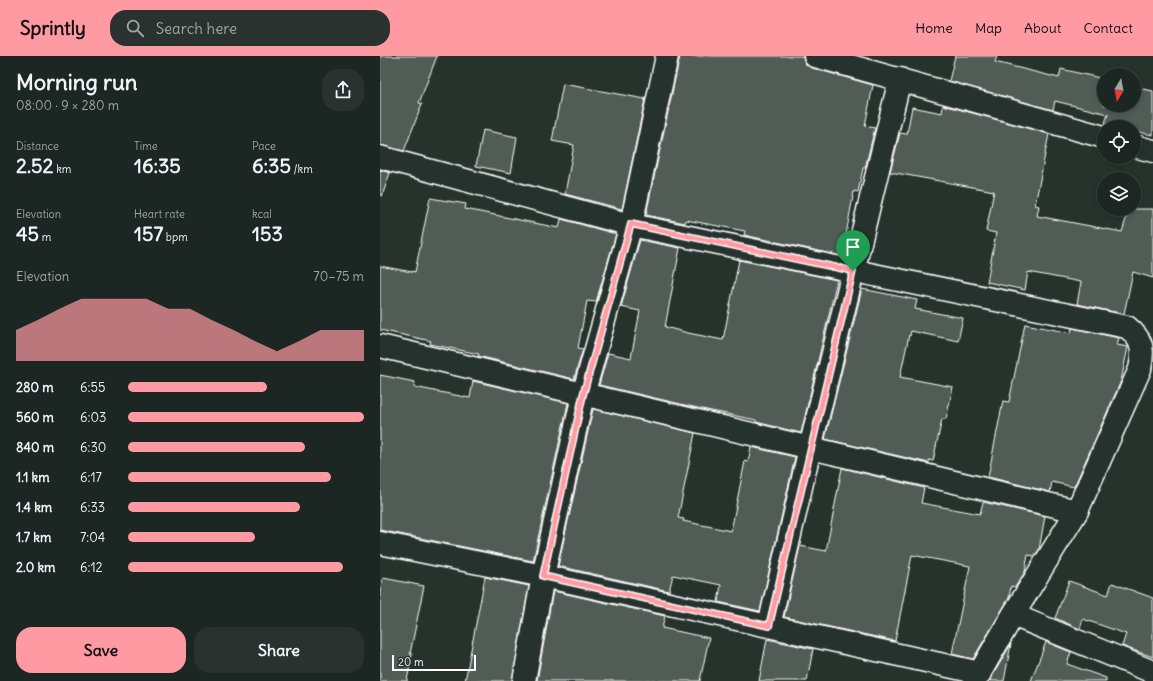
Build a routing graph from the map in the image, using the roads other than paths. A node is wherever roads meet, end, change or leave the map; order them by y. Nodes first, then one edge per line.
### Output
1 (667, 56) edge
2 (826, 57) edge
3 (900, 79) junction
4 (1097, 135) edge
5 (1141, 148) edge
6 (1153, 151) edge
7 (380, 157) edge
8 (631, 224) junction
9 (853, 271) junction
10 (380, 346) edge
11 (583, 395) junction
12 (810, 448) junction
13 (1077, 511) junction
14 (380, 543) edge
15 (543, 576) junction
16 (1013, 615) junction
17 (769, 626) junction
18 (1153, 672) edge
19 (978, 677) edge
20 (524, 681) edge

1 - 8 street
2 - 3 street
3 - 4 street
3 - 9 street
5 - 6 street
7 - 8 street
8 - 9 street
8 - 11 street
9 - 12 street
9 - 13 street
10 - 11 street
11 - 12 street
11 - 15 street
12 - 13 street
12 - 17 street
13 - 16 street
14 - 15 street
15 - 17 street
15 - 20 street
16 - 18 street
16 - 19 street
17 - 19 street

